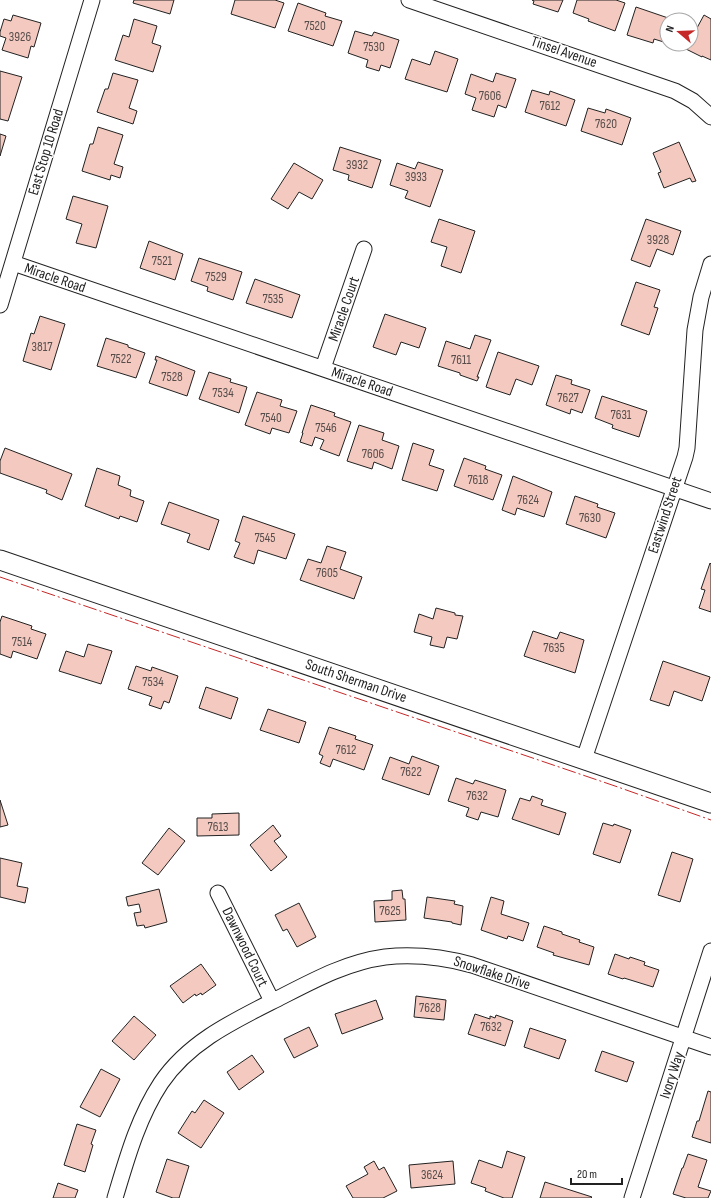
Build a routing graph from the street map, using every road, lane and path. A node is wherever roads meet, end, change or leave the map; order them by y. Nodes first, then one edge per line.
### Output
1 (92, 0) edge
2 (409, 0) edge
3 (711, 117) edge
4 (364, 249) dead end
5 (13, 263) junction
6 (711, 264) edge
7 (0, 305) edge
8 (323, 368) junction
9 (674, 488) junction
10 (711, 501) edge
11 (0, 560) edge
12 (584, 759) junction
13 (711, 803) edge
14 (218, 893) dead end
15 (711, 951) edge
16 (272, 1001) junction
17 (683, 1038) junction
18 (711, 1047) edge
19 (115, 1198) edge
20 (632, 1198) edge

1 - 5 street, East Stop 10 Road
2 - 3 street, Tinsel Avenue
4 - 8 street, Miracle Court
5 - 7 street, East Stop 10 Road
5 - 8 street, Miracle Road
6 - 9 street, Eastwind Street
8 - 9 street, Miracle Road
9 - 10 street, Miracle Road
9 - 12 street, Eastwind Street
11 - 12 street, South Sherman Drive
12 - 13 street, South Sherman Drive
14 - 16 street, Dawnwood Court
15 - 17 street, Ivory Way
16 - 17 street, Snowflake Drive
16 - 19 street, Snowflake Drive
17 - 18 street, Snowflake Drive
17 - 20 street, Ivory Way

